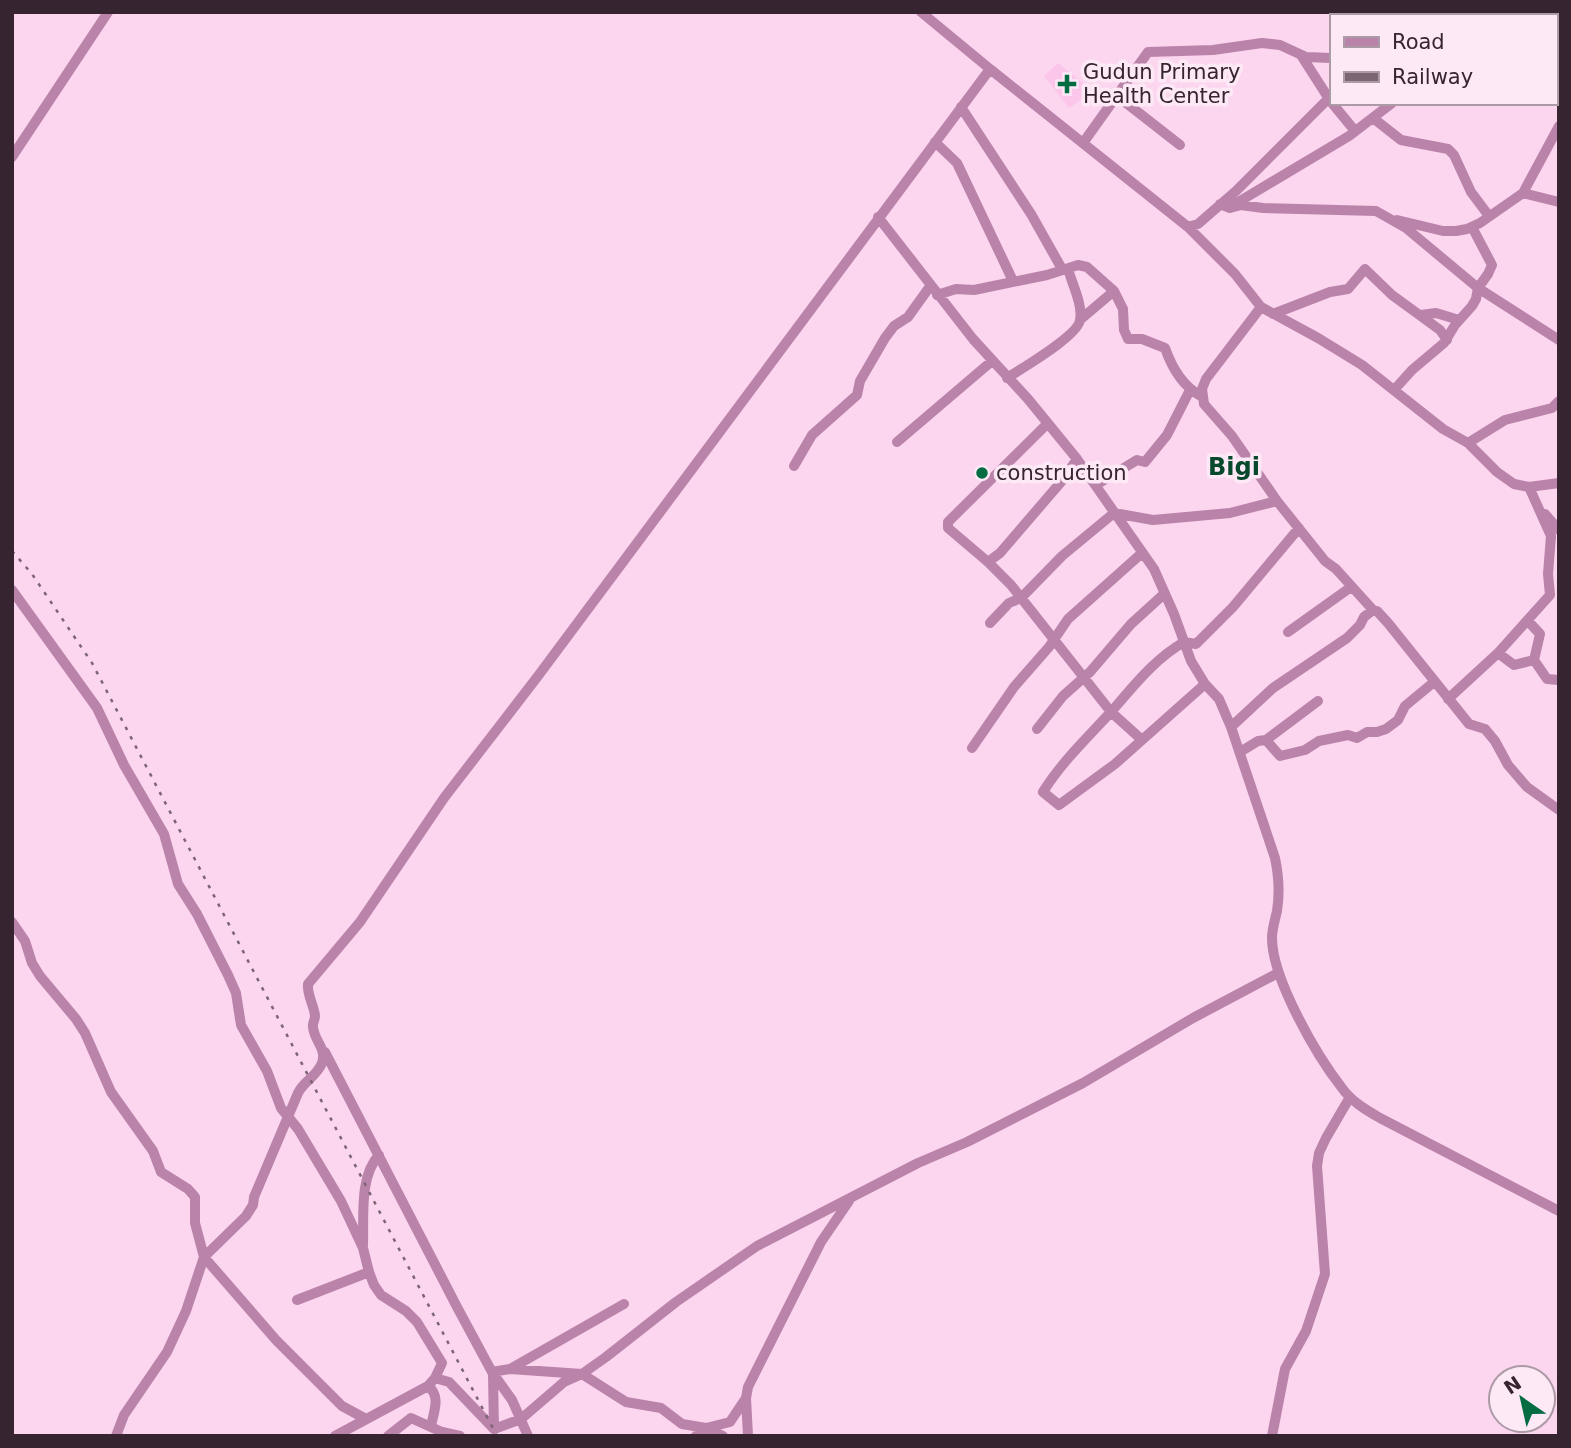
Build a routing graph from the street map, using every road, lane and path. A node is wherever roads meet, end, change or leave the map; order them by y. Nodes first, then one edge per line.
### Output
1 (108, 12) edge
2 (922, 12) edge
3 (1301, 55) junction
4 (1330, 58) edge
5 (990, 69) junction
6 (1116, 95) junction
7 (1330, 98) edge
8 (1330, 101) edge
9 (1335, 105) edge
10 (1389, 105) edge
11 (961, 107) junction
12 (1373, 118) junction
13 (1559, 126) edge
14 (1355, 131) junction
15 (935, 142) junction
16 (1083, 143) junction
17 (1180, 145) dead end
18 (12, 157) edge
19 (1523, 193) junction
20 (1559, 202) edge
21 (1225, 206) junction
22 (1489, 216) junction
23 (878, 217) junction
24 (1391, 219) junction
25 (1188, 227) junction
26 (1472, 227) junction
27 (1063, 269) junction
28 (1013, 281) junction
29 (1478, 288) junction
30 (934, 290) junction
31 (1114, 291) junction
32 (1261, 307) junction
33 (1273, 314) junction
34 (1421, 315) junction
35 (1081, 318) junction
36 (1459, 320) junction
37 (1447, 340) junction
38 (1559, 340) edge
39 (992, 361) junction
40 (1007, 377) junction
41 (1189, 390) junction
42 (1394, 390) junction
43 (1201, 397) junction
44 (1559, 401) edge
45 (1046, 424) junction
46 (897, 442) dead end
47 (1468, 443) junction
48 (1076, 460) junction
49 (794, 466) dead end
50 (1559, 483) edge
51 (1096, 485) junction
52 (1529, 486) junction
53 (1277, 501) junction
54 (1536, 504) junction
55 (1114, 513) junction
56 (1299, 528) junction
57 (1559, 530) edge
58 (1142, 552) junction
59 (988, 562) junction
60 (1351, 587) junction
61 (12, 590) edge
62 (1164, 594) junction
63 (1021, 598) junction
64 (1373, 610) junction
65 (1528, 621) junction
66 (990, 623) dead end
67 (1288, 632) dead end
68 (1053, 640) junction
69 (1184, 642) junction
70 (1498, 653) junction
71 (1534, 660) junction
72 (1084, 678) junction
73 (1559, 680) edge
74 (1434, 682) junction
75 (1205, 684) junction
76 (1448, 699) junction
77 (1318, 701) dead end
78 (1111, 712) junction
79 (1231, 727) junction
80 (1037, 729) dead end
81 (1141, 739) junction
82 (1266, 740) junction
83 (972, 748) dead end
84 (1240, 752) junction
85 (1559, 810) edge
86 (12, 922) edge
87 (1278, 973) junction
88 (323, 1049) junction
89 (1350, 1097) junction
90 (288, 1119) junction
91 (379, 1155) junction
92 (854, 1197) junction
93 (1559, 1211) edge
94 (363, 1248) junction
95 (204, 1257) junction
96 (369, 1272) junction
97 (297, 1300) dead end
98 (624, 1304) dead end
99 (510, 1369) junction
100 (492, 1372) junction
101 (582, 1374) junction
102 (432, 1382) junction
103 (746, 1398) junction
104 (366, 1419) junction
105 (520, 1419) junction
106 (431, 1426) junction
107 (706, 1428) junction
108 (495, 1434) edge
109 (116, 1436) edge
110 (335, 1436) edge
111 (388, 1436) edge
112 (460, 1436) edge
113 (528, 1436) edge
114 (696, 1436) edge
115 (723, 1436) edge
116 (748, 1436) edge
117 (1272, 1436) edge

1 - 18 street
2 - 5 street
3 - 4 street
3 - 6 street
3 - 7 street
5 - 11 street
5 - 16 street
6 - 16 street
6 - 17 street
8 - 21 street
9 - 14 street
10 - 12 street
11 - 15 street
11 - 27 street
12 - 14 street
12 - 22 street
13 - 19 street
14 - 21 street
15 - 23 street
15 - 28 street
16 - 25 street
19 - 20 street
19 - 22 street
21 - 24 street
21 - 25 street
22 - 26 street
23 - 30 street
23 - 88 street
24 - 26 street
24 - 29 street
25 - 32 street
26 - 29 street
27 - 28 street
27 - 31 street
27 - 35 street
28 - 30 street
29 - 36 street
29 - 38 street
30 - 39 street
30 - 49 street
31 - 35 street
31 - 41 street
32 - 33 street
32 - 43 street
33 - 34 street
33 - 42 street
34 - 36 street
34 - 37 street
35 - 40 street
36 - 37 street
37 - 42 street
39 - 40 street
39 - 46 street
40 - 45 street
41 - 43 street
41 - 51 street
42 - 47 street
43 - 53 street
44 - 47 street
45 - 48 street
45 - 59 street
47 - 52 street
48 - 51 street
48 - 59 street
50 - 52 street
51 - 55 street
52 - 54 street
53 - 55 street
53 - 56 street
54 - 57 street
54 - 65 street
55 - 58 street
55 - 63 street
56 - 60 street
56 - 69 street
58 - 62 street
58 - 68 street
59 - 63 street
60 - 64 street
60 - 67 street
61 - 90 street
62 - 69 street
62 - 72 street
63 - 66 street
63 - 68 street
64 - 74 street
64 - 79 street
65 - 70 street
65 - 71 street
68 - 72 street
68 - 83 street
69 - 75 street
69 - 78 street
70 - 71 street
70 - 76 street
71 - 73 street
72 - 78 street
72 - 80 street
74 - 76 street
74 - 82 street
75 - 79 street
75 - 81 street
76 - 85 street
77 - 82 street
78 - 81 street
78 - 81 street
79 - 84 street
82 - 84 street
84 - 87 street
86 - 95 street
87 - 89 street
87 - 92 street
88 - 90 street
88 - 91 street
89 - 93 street
89 - 117 street
90 - 94 street
90 - 95 street
91 - 94 street
91 - 100 street
92 - 101 street
92 - 103 street
94 - 96 street
95 - 104 street
95 - 109 street
96 - 97 street
96 - 102 street
98 - 99 street
99 - 100 street
99 - 101 street
100 - 105 street
100 - 108 street
101 - 105 street
101 - 107 street
102 - 104 street
102 - 106 street
102 - 108 street
103 - 107 street
103 - 116 street
104 - 110 street
105 - 108 street
105 - 113 street
106 - 111 street
106 - 112 street
107 - 114 street
107 - 115 street

